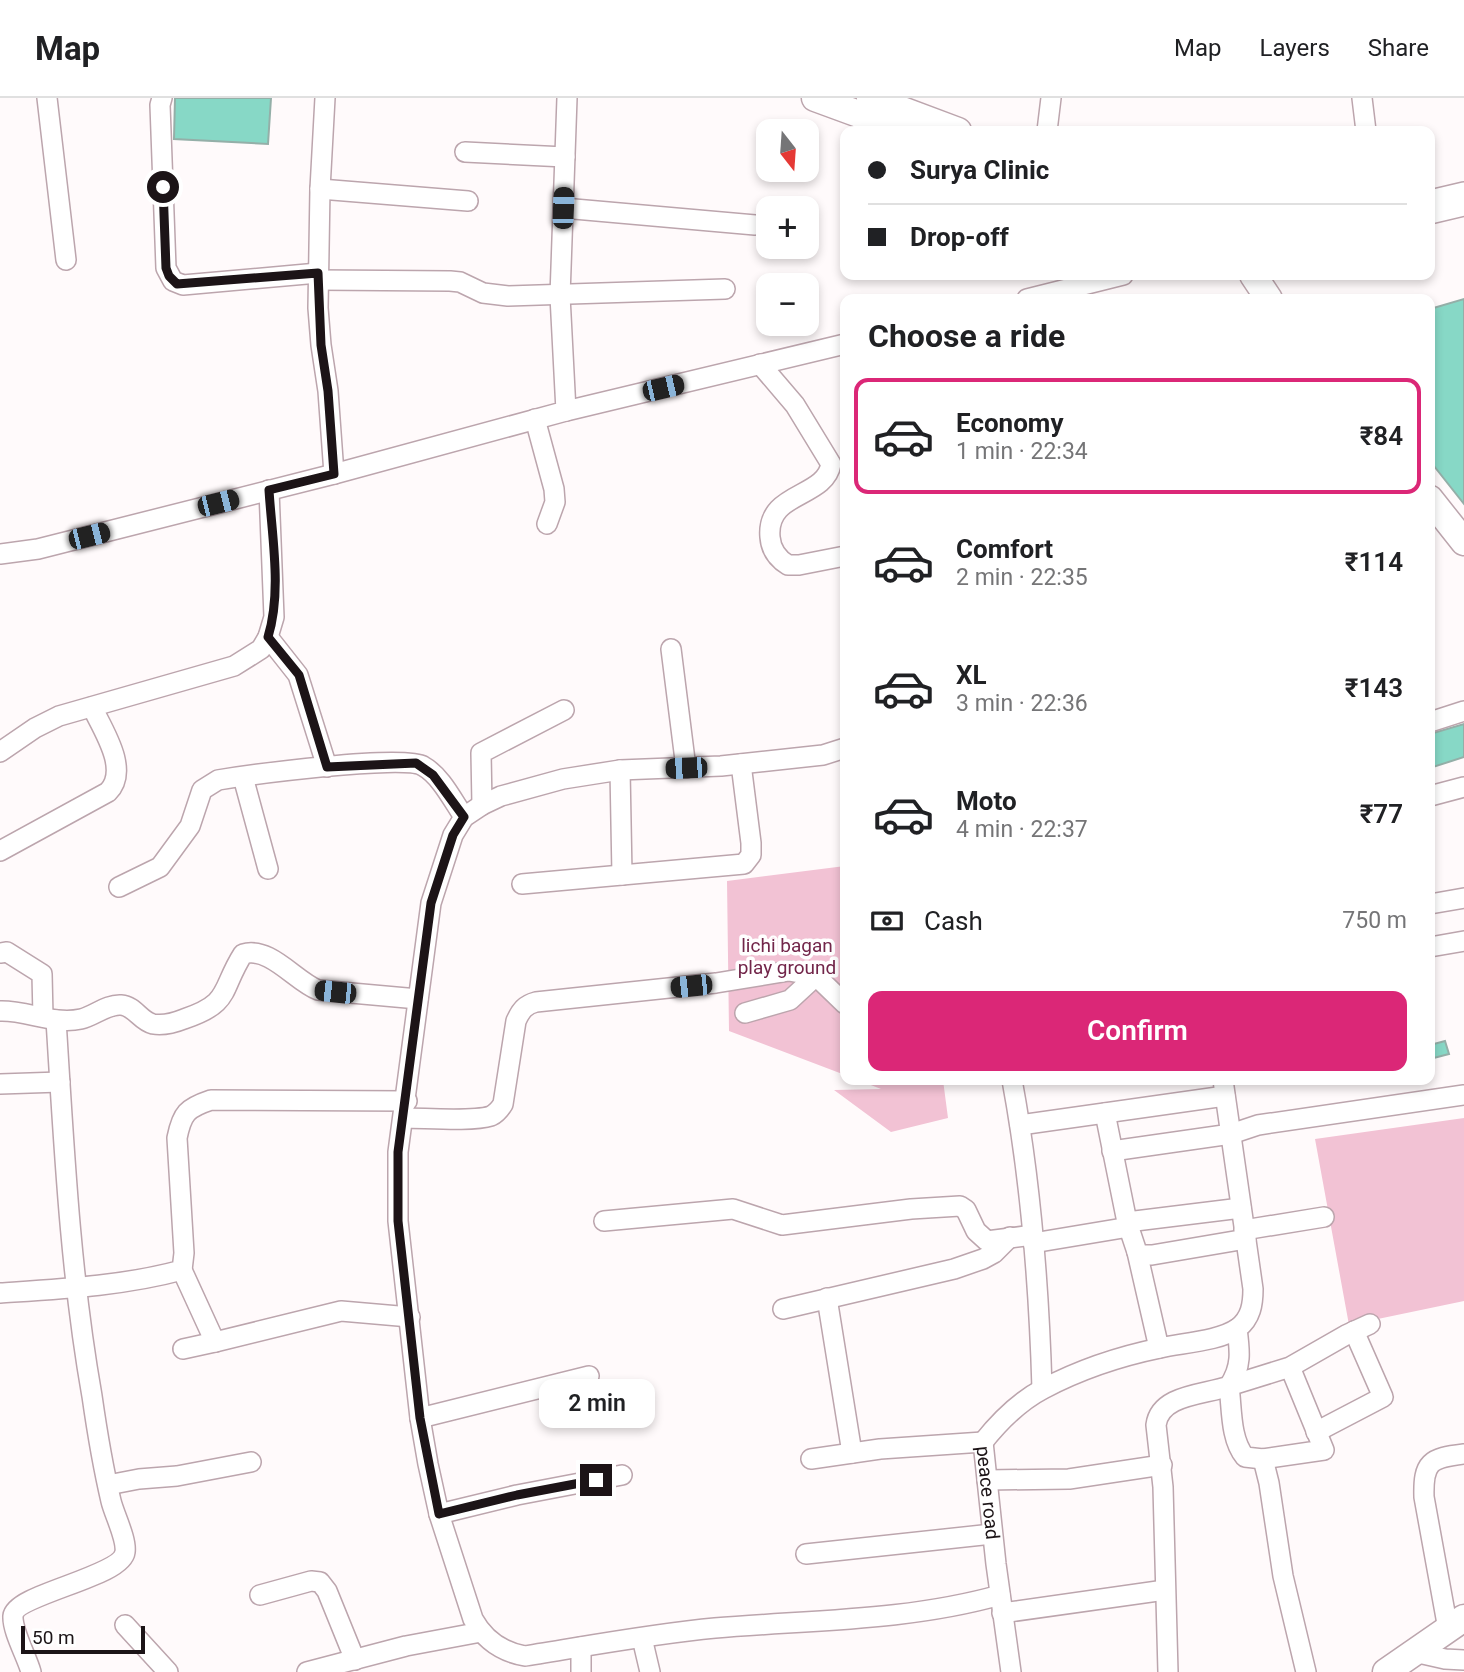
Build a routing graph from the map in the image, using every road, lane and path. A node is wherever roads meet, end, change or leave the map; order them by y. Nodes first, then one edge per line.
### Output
1 (47, 98) edge
2 (162, 98) edge
3 (325, 98) edge
4 (566, 98) edge
5 (815, 98) edge
6 (870, 98) edge
7 (1051, 98) edge
8 (1362, 98) edge
9 (891, 126) edge
10 (945, 126) edge
11 (1048, 126) edge
12 (1365, 126) edge
13 (464, 152) dead end
14 (565, 157) junction
15 (320, 189) junction
16 (1464, 192) edge
17 (1435, 199) edge
18 (468, 201) dead end
19 (1464, 206) edge
20 (563, 208) junction
21 (1435, 214) edge
22 (755, 225) dead end
23 (66, 260) dead end
24 (318, 276) junction
25 (1104, 280) edge
26 (725, 289) dead end
27 (1047, 294) edge
28 (560, 296) junction
29 (840, 345) edge
30 (760, 364) junction
31 (566, 411) junction
32 (535, 419) junction
33 (838, 463) edge
34 (334, 474) junction
35 (269, 490) junction
36 (1435, 505) edge
37 (547, 524) dead end
38 (1464, 542) edge
39 (0, 554) edge
40 (840, 557) edge
41 (268, 637) junction
42 (671, 649) dead end
43 (92, 707) junction
44 (564, 710) dead end
45 (1464, 711) edge
46 (1435, 720) edge
47 (840, 750) edge
48 (0, 752) edge
49 (741, 764) junction
50 (327, 767) junction
51 (686, 768) junction
52 (620, 770) junction
53 (243, 777) junction
54 (1464, 787) edge
55 (1435, 795) edge
56 (482, 805) junction
57 (464, 817) junction
58 (0, 851) edge
59 (268, 869) dead end
60 (622, 875) junction
61 (522, 884) dead end
62 (120, 887) dead end
63 (1464, 898) edge
64 (1435, 903) edge
65 (1464, 941) edge
66 (1435, 946) edge
67 (0, 953) edge
68 (817, 976) junction
69 (418, 999) junction
70 (840, 999) edge
71 (0, 1012) edge
72 (745, 1013) dead end
73 (50, 1019) junction
74 (60, 1082) junction
75 (0, 1084) edge
76 (1013, 1085) edge
77 (1224, 1088) edge
78 (1464, 1095) edge
79 (405, 1110) junction
80 (1105, 1113) junction
81 (1020, 1125) junction
82 (1231, 1134) junction
83 (1112, 1151) junction
84 (1241, 1208) junction
85 (1324, 1217) dead end
86 (604, 1221) dead end
87 (1128, 1225) junction
88 (1245, 1235) junction
89 (1010, 1237) junction
90 (1033, 1239) junction
91 (1137, 1252) junction
92 (182, 1270) junction
93 (77, 1287) junction
94 (0, 1293) edge
95 (827, 1298) junction
96 (783, 1309) dead end
97 (410, 1317) junction
98 (1237, 1329) junction
99 (215, 1342) junction
100 (1159, 1348) junction
101 (183, 1349) dead end
102 (1290, 1367) junction
103 (589, 1376) dead end
104 (1229, 1386) junction
105 (1042, 1389) junction
106 (420, 1418) junction
107 (1316, 1432) junction
108 (983, 1442) junction
109 (852, 1454) junction
110 (1464, 1454) edge
111 (811, 1459) dead end
112 (1263, 1459) junction
113 (251, 1462) dead end
114 (1162, 1465) junction
115 (622, 1475) dead end
116 (987, 1480) junction
117 (108, 1485) junction
118 (439, 1514) junction
119 (992, 1534) junction
120 (806, 1555) dead end
121 (1165, 1590) junction
122 (260, 1595) dead end
123 (1001, 1604) junction
124 (1456, 1623) edge
125 (125, 1625) dead end
126 (8, 1630) edge
127 (481, 1632) junction
128 (642, 1638) junction
129 (581, 1647) junction
130 (1414, 1652) junction
131 (355, 1660) junction
132 (1453, 1664) edge
133 (31, 1672) edge
134 (168, 1672) edge
135 (307, 1672) edge
136 (581, 1672) edge
137 (650, 1672) edge
138 (1011, 1672) edge
139 (1168, 1672) edge
140 (1306, 1672) edge
141 (1386, 1672) edge

1 - 23 street
2 - 24 street
3 - 15 street
4 - 14 street
5 - 9 main road
6 - 10 main road
7 - 11 street
8 - 12 street
13 - 14 street
14 - 20 street
15 - 18 street
15 - 24 street
16 - 17 street
19 - 21 street
20 - 22 street
20 - 28 street
24 - 28 street
24 - 34 street
25 - 27 street
26 - 28 street
28 - 31 street
29 - 30 street
30 - 31 street
30 - 33 street
31 - 32 street
32 - 34 street
32 - 37 street
33 - 40 street
34 - 35 street
35 - 39 street
35 - 41 street
36 - 38 main road
41 - 43 street
41 - 50 street
42 - 51 street
43 - 48 street
43 - 58 street
44 - 56 street
45 - 46 street
47 - 49 street
49 - 51 street
49 - 60 street
50 - 53 street
50 - 57 street
51 - 52 street
52 - 56 street
52 - 60 street
53 - 59 street
53 - 62 street
54 - 55 street
56 - 57 street
57 - 69 street
60 - 61 street
63 - 64 street
65 - 66 street
67 - 73 street
68 - 70 street
68 - 72 street
68 - 79 street
69 - 73 street
69 - 79 street
71 - 73 street
73 - 74 street
74 - 75 street
74 - 93 street
76 - 81 street
77 - 80 street
77 - 82 street
78 - 82 street
79 - 92 street
79 - 97 street
80 - 81 street
80 - 83 street
81 - 90 street
82 - 83 street
82 - 84 street
83 - 87 street
84 - 87 street
84 - 88 street
85 - 88 street
86 - 89 street
87 - 90 street
87 - 91 street
88 - 91 street
88 - 98 street
89 - 90 street
89 - 95 street
90 - 105 street
91 - 100 street
92 - 93 street
92 - 99 street
93 - 94 street
93 - 117 street
95 - 96 street
95 - 109 street
97 - 99 street
97 - 106 street
98 - 100 street
98 - 104 street
99 - 101 street
100 - 105 street
102 - 104 street
102 - 107 street
102 - 107 street
103 - 106 street
104 - 112 street
104 - 114 street
105 - 108 street
106 - 118 street
107 - 112 street
108 - 109 street, peace road
108 - 116 street, peace road
109 - 111 street, peace road
110 - 124 street
112 - 140 street
113 - 117 street
114 - 116 street
114 - 121 street
115 - 118 street
116 - 119 street, peace road
117 - 126 street
118 - 127 street
119 - 120 street
119 - 123 street, peace road
121 - 123 street
121 - 139 street
122 - 131 street
123 - 128 street
123 - 138 street, peace road
124 - 130 main road
125 - 134 street
126 - 133 street
127 - 129 street
127 - 131 street
128 - 129 street
128 - 137 street
129 - 136 street
130 - 132 street
130 - 141 main road
131 - 135 street

